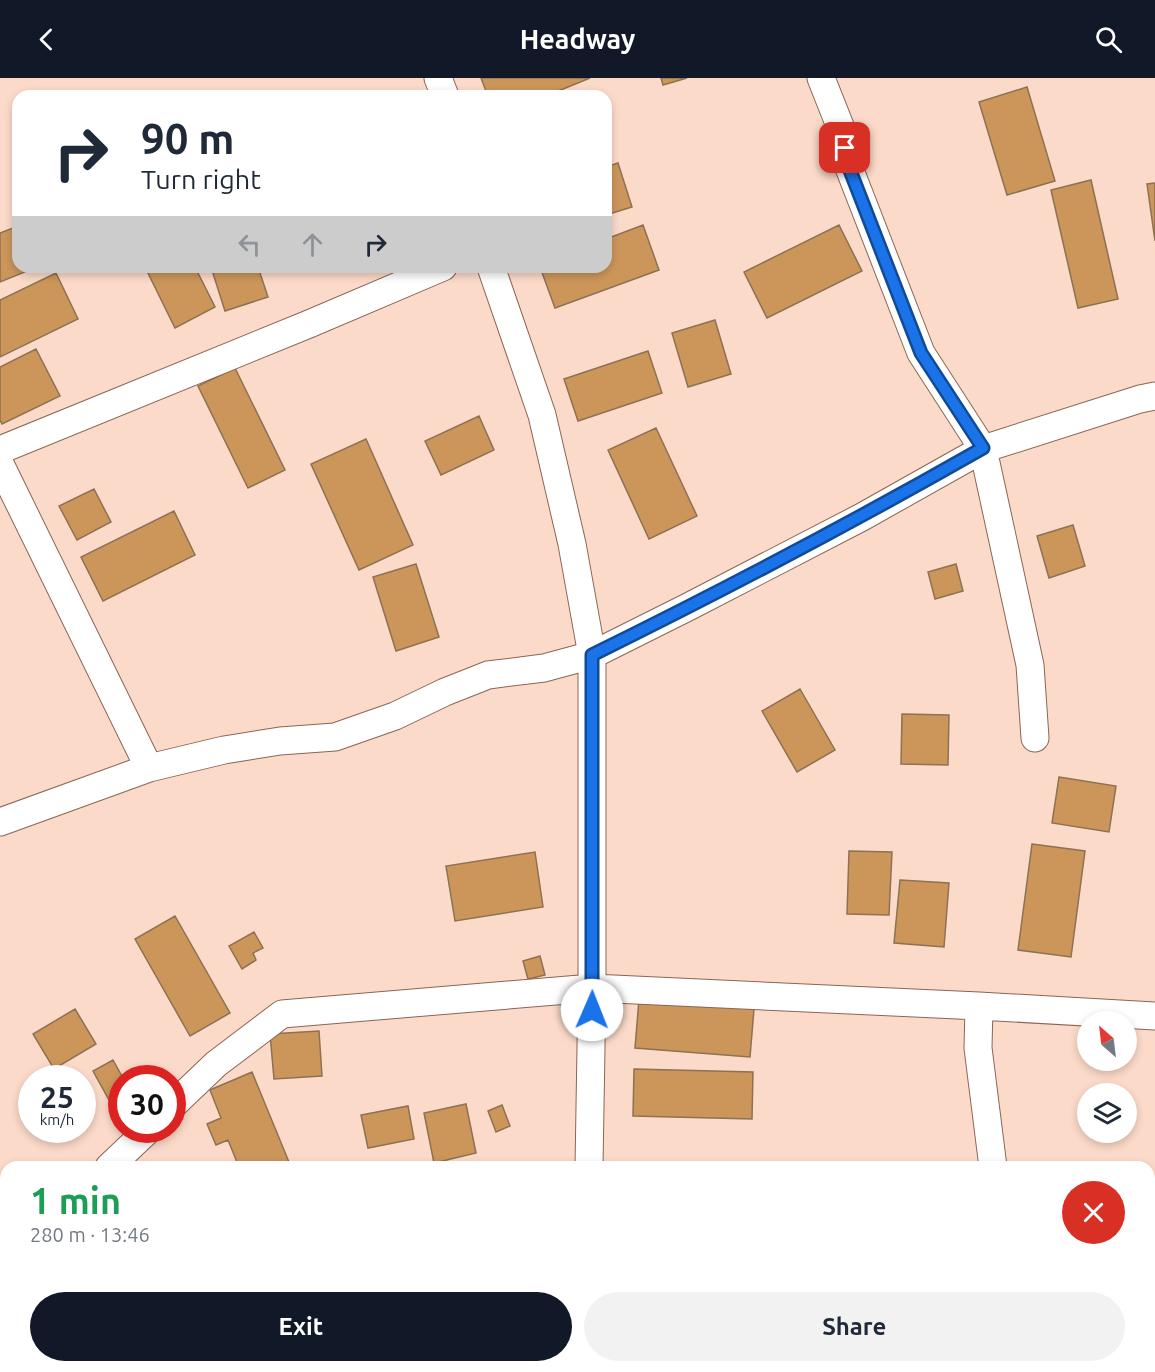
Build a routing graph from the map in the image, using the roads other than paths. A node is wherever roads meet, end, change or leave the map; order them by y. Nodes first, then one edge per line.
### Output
1 (821, 78) edge
2 (429, 273) edge
3 (492, 273) edge
4 (1155, 396) edge
5 (983, 448) junction
6 (0, 450) edge
7 (0, 464) edge
8 (592, 655) junction
9 (1035, 738) dead end
10 (148, 768) junction
11 (0, 822) edge
12 (592, 988) junction
13 (980, 1006) junction
14 (1155, 1016) edge
15 (186, 1093) edge
16 (134, 1143) edge
17 (115, 1161) edge
18 (589, 1161) edge
19 (992, 1161) edge

1 - 5 street
2 - 6 street
3 - 8 street
4 - 5 street
5 - 8 street
5 - 9 street
7 - 10 street
8 - 10 street
8 - 12 street
10 - 11 street
12 - 13 street
12 - 15 street
12 - 18 street
13 - 14 street
13 - 19 street
16 - 17 street

